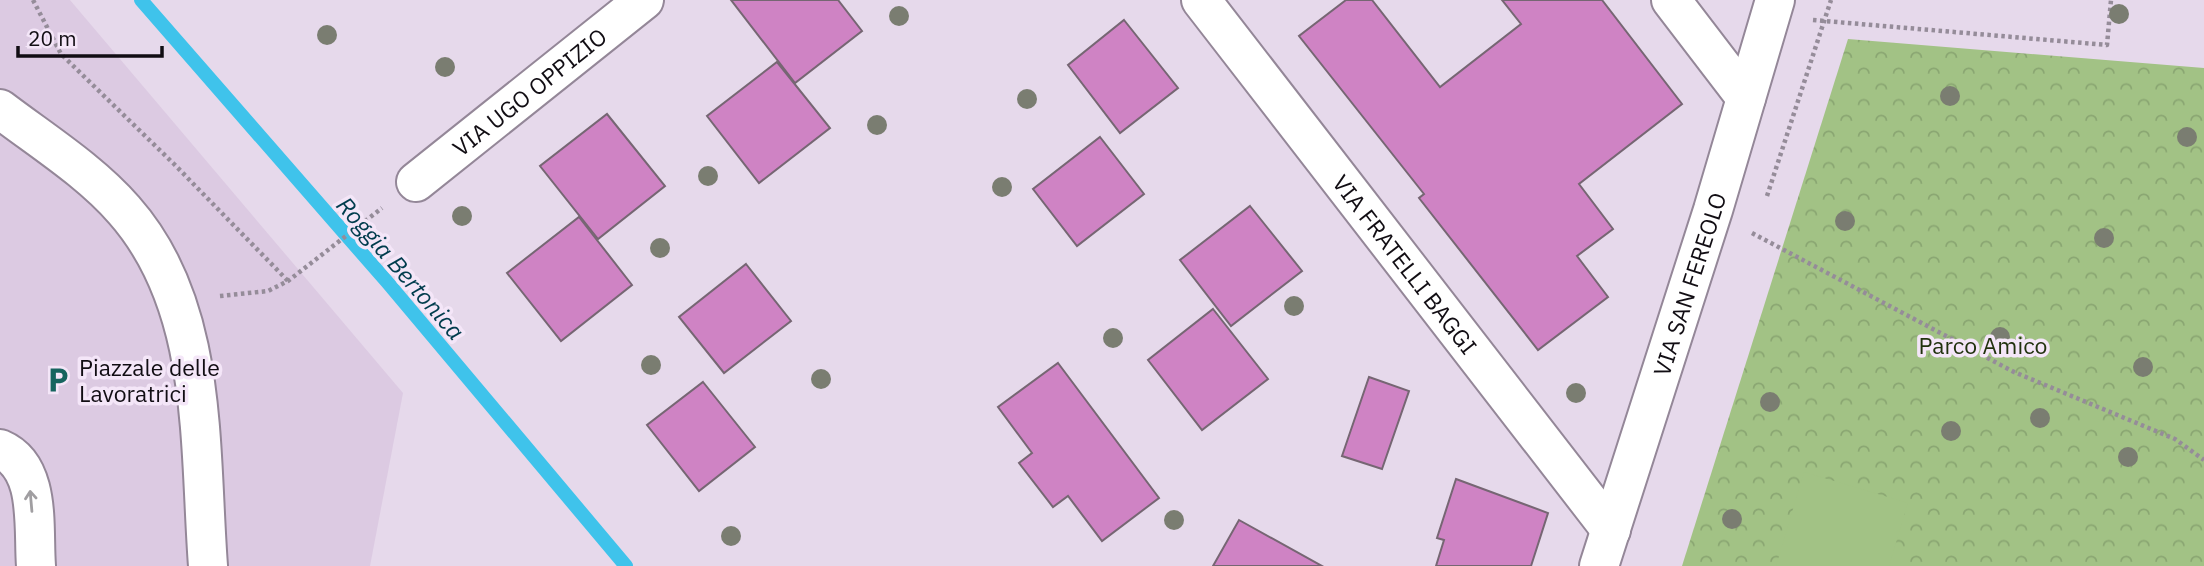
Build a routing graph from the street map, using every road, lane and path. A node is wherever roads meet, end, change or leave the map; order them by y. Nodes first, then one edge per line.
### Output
1 (33, 0) edge
2 (644, 0) edge
3 (1201, 0) edge
4 (1671, 0) edge
5 (1831, 0) edge
6 (2111, 0) edge
7 (1773, 8) edge
8 (1824, 21) junction
9 (1746, 98) junction
10 (0, 109) edge
11 (416, 182) dead end
12 (1763, 209) dead end
13 (370, 217) dead end
14 (1759, 222) dead end
15 (288, 281) junction
16 (217, 296) dead end
17 (0, 449) edge
18 (2204, 460) edge
19 (1611, 530) junction
20 (36, 566) edge
21 (208, 566) edge
22 (1600, 566) edge

1 - 15 path
2 - 11 street, VIA UGO OPPIZIO
3 - 19 street, VIA FRATELLI BAGGI
4 - 9 street
5 - 8 path
6 - 8 path
7 - 8 path
7 - 9 street, VIA SAN FEREOLO
8 - 12 path
9 - 19 street, VIA SAN FEREOLO
10 - 21 street
13 - 15 path
14 - 18 path
15 - 16 path
20 -> 17 street
19 - 22 street, VIA SAN FEREOLO

